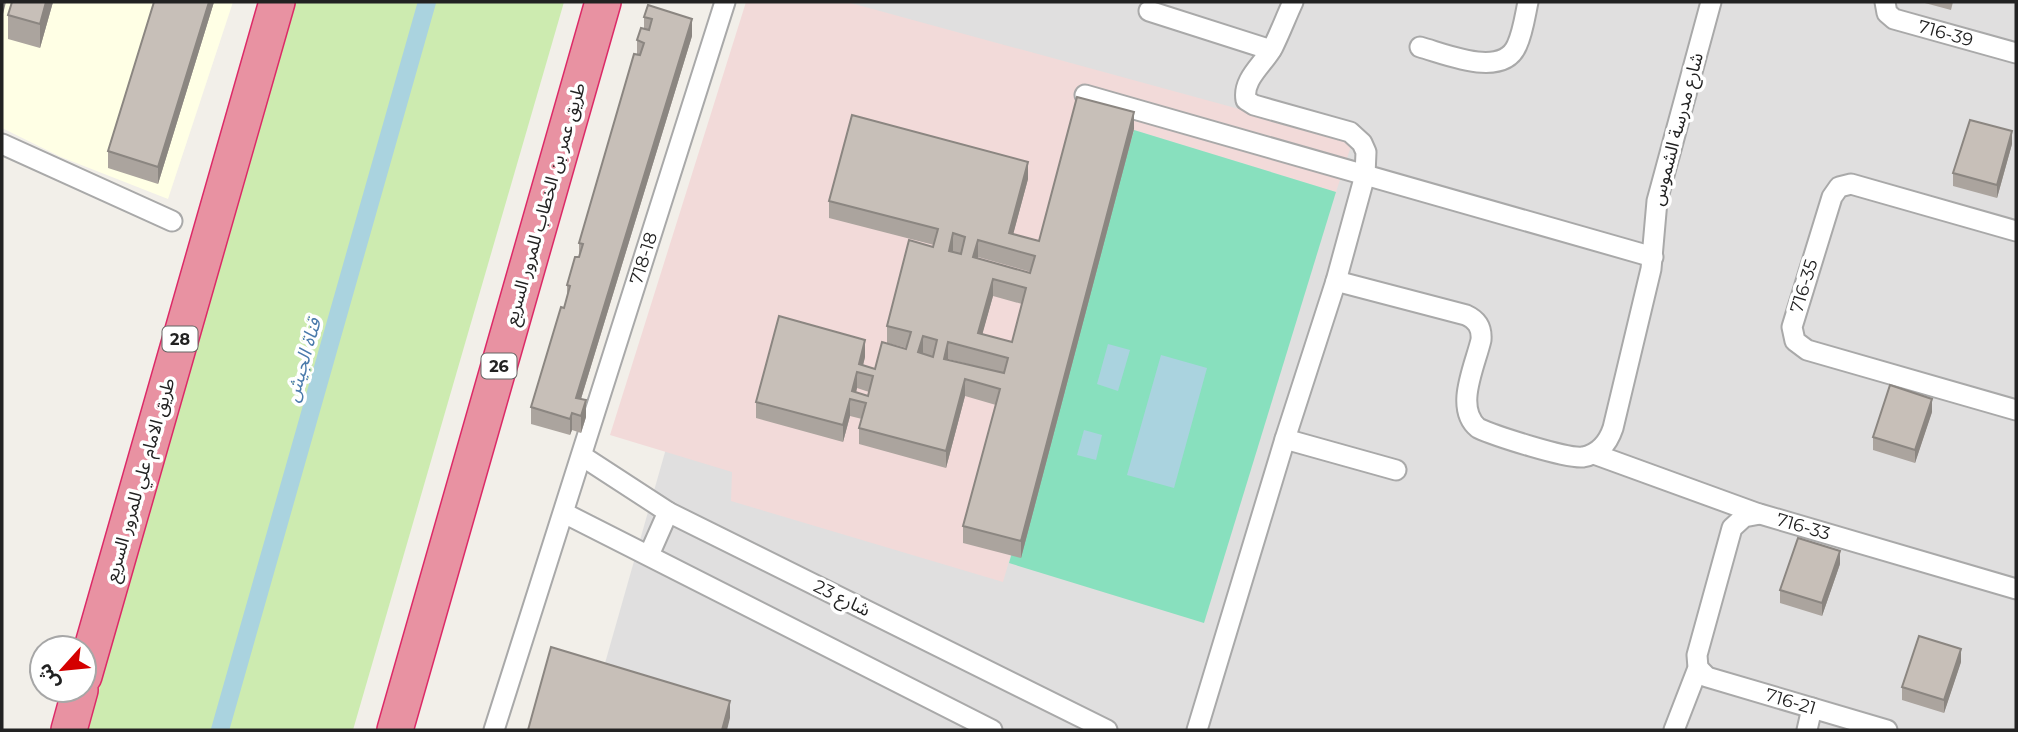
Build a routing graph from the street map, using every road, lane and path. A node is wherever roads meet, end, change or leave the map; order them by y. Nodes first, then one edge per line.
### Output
1 (277, 2) edge
2 (603, 2) edge
3 (725, 2) edge
4 (1293, 2) edge
5 (1528, 2) edge
6 (1711, 2) edge
7 (1885, 2) edge
8 (1149, 11) dead end
9 (1420, 47) dead end
10 (1271, 50) junction
11 (2016, 53) edge
12 (1085, 95) dead end
13 (2, 144) edge
14 (1364, 175) junction
15 (172, 221) dead end
16 (2016, 231) edge
17 (1653, 257) junction
18 (1336, 281) junction
19 (2016, 410) edge
20 (1285, 439) junction
21 (1594, 454) junction
22 (582, 456) junction
23 (1396, 470) dead end
24 (668, 512) junction
25 (564, 513) junction
26 (1760, 514) junction
27 (649, 555) junction
28 (2016, 589) edge
29 (96, 634) edge
30 (1698, 668) junction
31 (76, 704) edge
32 (1812, 708) junction
33 (69, 730) edge
34 (395, 730) edge
35 (494, 730) edge
36 (992, 730) edge
37 (1107, 730) edge
38 (1197, 730) edge
39 (1674, 730) edge
40 (1807, 730) edge
41 (1887, 730) edge

1 - 29 highway, طريق الامام علي للمرور السريع / 28
2 - 34 highway, طريق عمر بن الخطاب للمرور السريع / 26
3 - 22 street, 718-18
4 - 10 street
5 - 9 street
6 - 17 street, شارع مدرسة الشموس
7 - 11 street, 716-39
8 - 10 street
10 - 14 street
12 - 14 street
13 - 15 street
14 - 17 street
14 - 18 street
16 - 19 street, 716-35
17 - 21 street, شارع مدرسة الشموس
18 - 20 street
18 - 21 street
20 - 23 street
20 - 38 street
21 - 26 street
22 - 24 street, شارع 23
22 - 25 street, 718-18
24 - 27 street
24 - 37 street, شارع 23
25 - 27 street
25 - 35 street, 718-18
26 - 28 street, 716-33
26 - 30 street, 716-33
27 - 36 street
30 - 32 street, 716-21
30 - 39 street, 716-33
31 - 33 highway
32 - 40 street
32 - 41 street, 716-21

